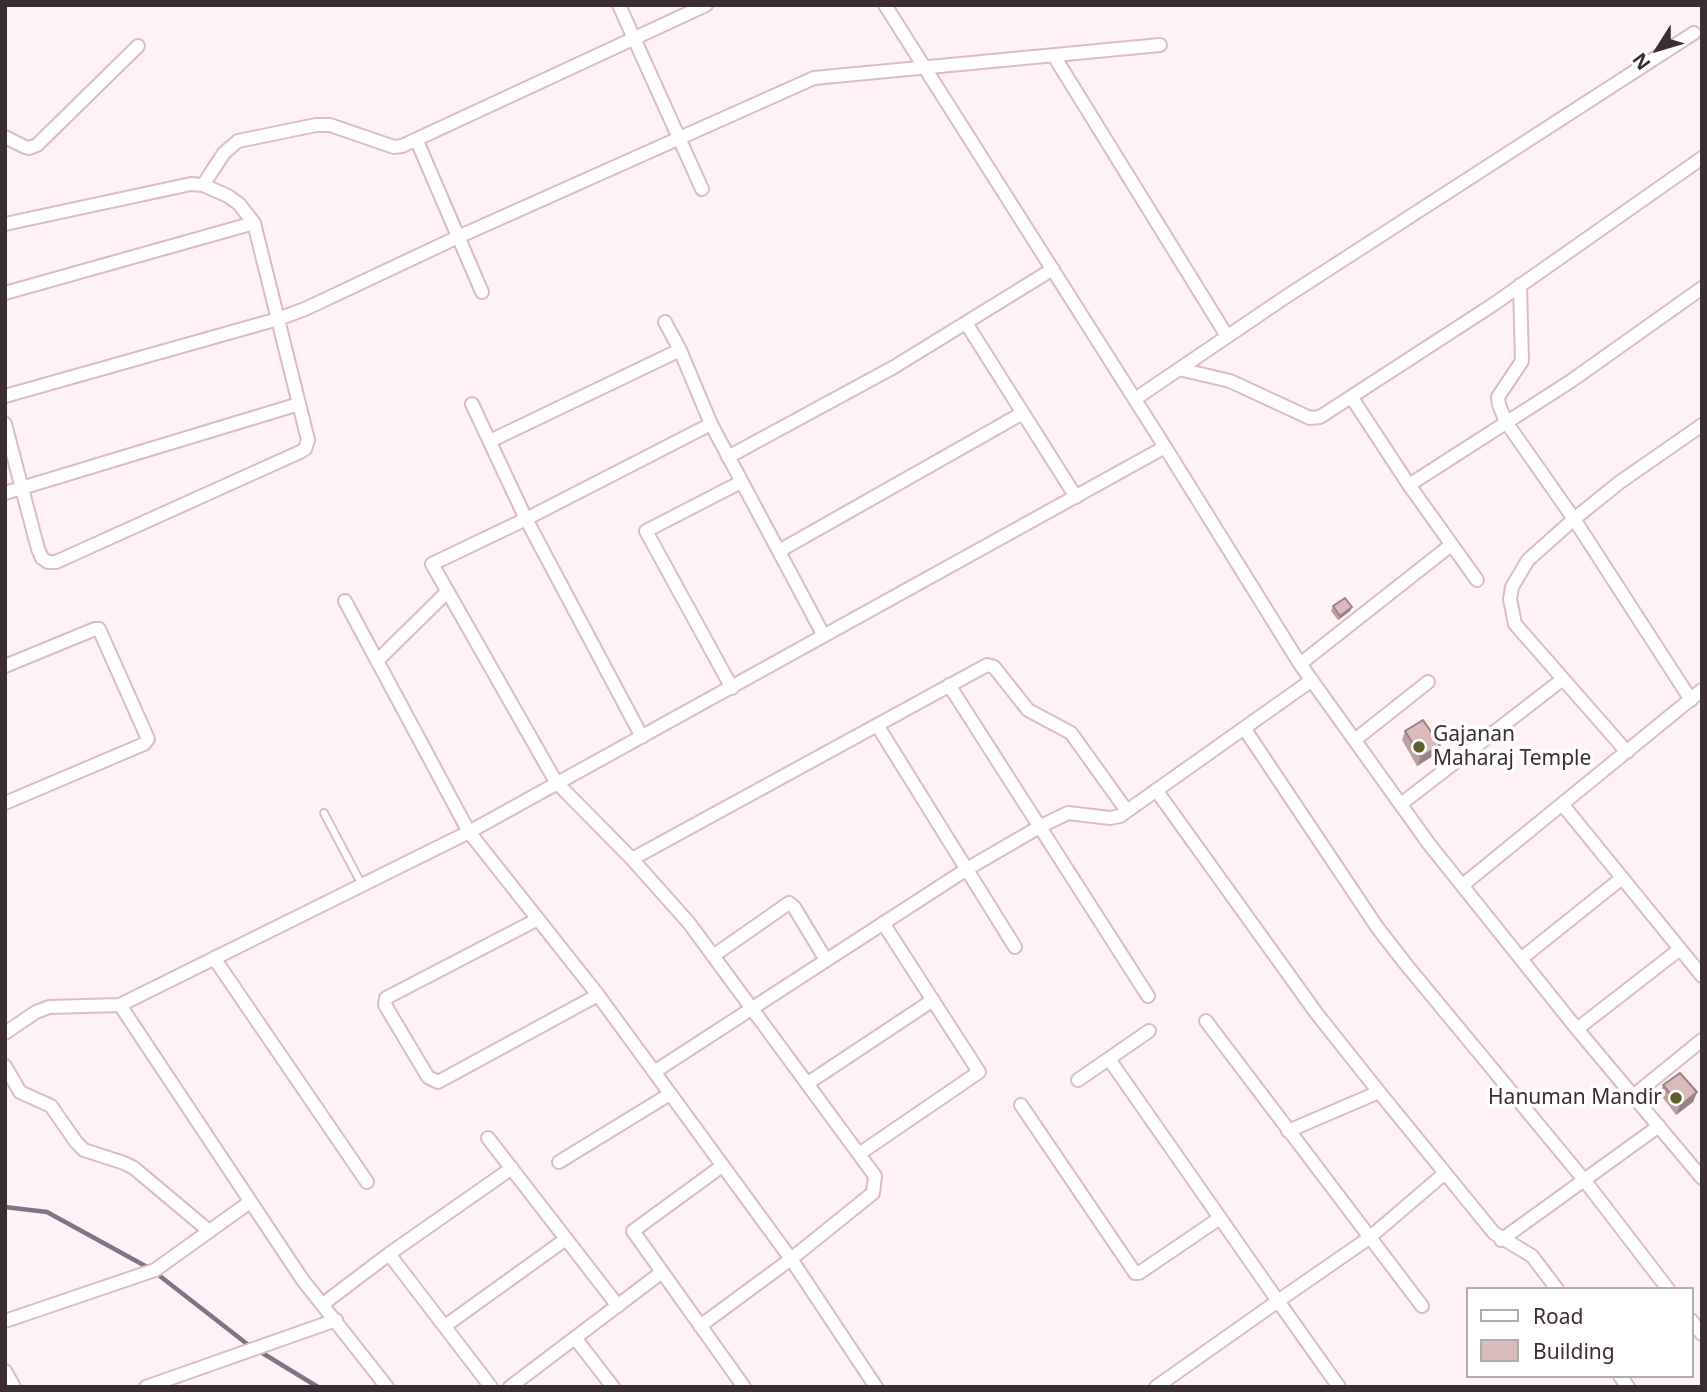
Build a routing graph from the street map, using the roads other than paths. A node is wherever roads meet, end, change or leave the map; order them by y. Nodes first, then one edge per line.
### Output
1 (619, 5) edge
2 (706, 5) edge
3 (885, 5) edge
4 (1698, 38) edge
5 (634, 40) junction
6 (1160, 45) dead end
7 (138, 46) dead end
8 (1054, 56) junction
9 (925, 67) junction
10 (5, 137) edge
11 (678, 137) junction
12 (417, 141) junction
13 (1702, 158) edge
14 (203, 185) junction
15 (702, 189) dead end
16 (254, 223) junction
17 (5, 224) edge
18 (458, 237) junction
19 (1053, 269) junction
20 (1520, 285) junction
21 (1702, 288) edge
22 (482, 292) dead end
23 (5, 293) edge
24 (278, 319) junction
25 (666, 322) dead end
26 (966, 323) junction
27 (1227, 336) junction
28 (680, 350) junction
29 (1179, 369) junction
30 (5, 396) edge
31 (1352, 398) junction
32 (1135, 399) junction
33 (299, 404) junction
34 (472, 404) dead end
35 (1021, 414) junction
36 (1506, 422) junction
37 (5, 424) edge
38 (711, 425) junction
39 (1702, 425) edge
40 (490, 441) junction
41 (1165, 447) junction
42 (728, 457) junction
43 (741, 482) junction
44 (1409, 485) junction
45 (22, 488) junction
46 (5, 493) edge
47 (1076, 497) junction
48 (526, 519) junction
49 (1574, 519) junction
50 (1451, 545) junction
51 (779, 551) junction
52 (1477, 580) dead end
53 (447, 592) junction
54 (345, 601) dead end
55 (824, 636) junction
56 (377, 662) junction
57 (1300, 664) junction
58 (5, 666) edge
59 (1563, 679) junction
60 (1312, 680) junction
61 (1428, 682) dead end
62 (949, 685) junction
63 (733, 688) junction
64 (1702, 690) edge
65 (1691, 700) junction
66 (877, 725) junction
67 (1244, 728) junction
68 (642, 737) junction
69 (1356, 739) junction
70 (1627, 752) junction
71 (556, 782) junction
72 (1156, 790) junction
73 (5, 803) edge
74 (1401, 804) junction
75 (1562, 804) junction
76 (1127, 811) junction
77 (324, 813) dead end
78 (1041, 826) junction
79 (469, 832) junction
80 (632, 859) junction
81 (967, 869) junction
82 (1622, 878) junction
83 (1464, 884) junction
84 (362, 885) junction
85 (538, 919) junction
86 (883, 923) junction
87 (1016, 947) dead end
88 (1679, 949) junction
89 (713, 956) junction
90 (214, 958) junction
91 (1522, 958) junction
92 (826, 960) junction
93 (1702, 976) edge
94 (598, 995) junction
95 (1147, 996) dead end
96 (933, 1000) junction
97 (120, 1005) junction
98 (752, 1009) junction
99 (1206, 1021) dead end
100 (1577, 1029) junction
101 (1149, 1031) dead end
102 (5, 1033) edge
103 (1702, 1040) edge
104 (1108, 1059) junction
105 (5, 1066) edge
106 (654, 1072) junction
107 (1078, 1080) dead end
108 (808, 1083) junction
109 (1379, 1092) junction
110 (670, 1094) junction
111 (1633, 1096) junction
112 (1021, 1105) dead end
113 (1658, 1126) junction
114 (1288, 1131) junction
115 (488, 1138) dead end
116 (859, 1154) junction
117 (559, 1162) dead end
118 (722, 1166) junction
119 (512, 1168) junction
120 (1445, 1173) junction
121 (1702, 1178) edge
122 (1585, 1181) junction
123 (368, 1182) dead end
124 (250, 1202) junction
125 (1220, 1219) junction
126 (209, 1231) junction
127 (1369, 1238) junction
128 (566, 1239) junction
129 (1501, 1240) junction
130 (389, 1254) junction
131 (790, 1259) junction
132 (662, 1272) junction
133 (1555, 1287) edge
134 (1666, 1287) edge
135 (1278, 1301) junction
136 (323, 1304) junction
137 (618, 1306) junction
138 (1422, 1307) dead end
139 (5, 1321) edge
140 (336, 1321) junction
141 (445, 1326) junction
142 (701, 1326) junction
143 (575, 1338) junction
144 (1334, 1385) edge
145 (146, 1387) edge
146 (387, 1387) edge
147 (491, 1387) edge
148 (510, 1387) edge
149 (613, 1387) edge
150 (744, 1387) edge
151 (876, 1387) edge
152 (1156, 1387) edge

1 - 5 street
2 - 5 street
3 - 9 street
4 - 27 street
5 - 11 street
5 - 12 street
6 - 8 street
7 - 10 street
8 - 9 street
8 - 27 street
9 - 11 street
9 - 19 street
11 - 15 street
11 - 18 street
12 - 14 street
12 - 18 street
13 - 20 street
14 - 16 street
14 - 17 street
16 - 23 street
16 - 24 street
18 - 22 street
18 - 24 street
19 - 26 street
19 - 32 street
20 - 31 street
20 - 36 street
21 - 36 street
24 - 30 street
24 - 33 street
25 - 28 street
26 - 35 street
26 - 42 street
27 - 29 street
28 - 38 street
28 - 40 street
29 - 31 street
29 - 32 street
31 - 44 street
32 - 41 street
33 - 45 street
33 - 45 street
34 - 40 street
35 - 47 street
35 - 51 street
36 - 44 street
36 - 49 street
37 - 45 street
38 - 42 street
38 - 48 street
39 - 49 street
40 - 48 street
41 - 47 street
41 - 57 street
42 - 43 street
43 - 51 street
43 - 63 street
44 - 50 street
45 - 46 street
47 - 55 street
48 - 53 street
48 - 68 street
49 - 59 street
49 - 65 street
50 - 52 street
50 - 57 street
51 - 55 street
53 - 56 street
53 - 71 street
54 - 56 street
55 - 63 street
56 - 79 street
57 - 60 street
58 - 73 street
59 - 70 street
59 - 74 street
60 - 67 street
60 - 69 street
61 - 69 street
62 - 66 street
62 - 76 street
62 - 78 street
63 - 68 street
64 - 65 street
65 - 70 street
66 - 80 street
66 - 81 street
67 - 72 street
67 - 122 street
68 - 71 street
69 - 74 street
70 - 75 street
71 - 79 street
71 - 80 street
72 - 76 street
72 - 109 street
74 - 83 street
75 - 82 street
75 - 83 street
76 - 78 street
77 - 84 lane
78 - 81 street
78 - 95 street
79 - 84 street
79 - 85 street
80 - 89 street
81 - 86 street
81 - 87 street
82 - 88 street
82 - 91 street
83 - 91 street
84 - 90 street
85 - 94 street
85 - 94 street
86 - 92 street
86 - 96 street
88 - 93 street
88 - 100 street
89 - 92 street
89 - 98 street
90 - 97 street
90 - 123 street
91 - 100 street
92 - 98 street
94 - 106 street
96 - 108 street
96 - 116 street
97 - 102 street
97 - 124 street
98 - 106 street
98 - 108 street
99 - 114 street
100 - 111 street
101 - 104 street
103 - 111 street
104 - 107 street
104 - 125 street
105 - 126 street
106 - 110 street
108 - 116 street
109 - 114 street
109 - 120 street
110 - 117 street
110 - 118 street
111 - 113 street
112 - 125 street
113 - 121 street
113 - 122 street
114 - 127 street
115 - 119 street
116 - 131 street
118 - 131 street
118 - 132 street
119 - 128 street
119 - 130 street
120 - 127 street
120 - 129 street
122 - 129 street
122 - 134 street
124 - 126 street
124 - 136 street
125 - 135 street
126 - 139 street
127 - 135 street
127 - 138 street
128 - 137 street
128 - 141 street
129 - 133 street
130 - 136 street
130 - 141 street
131 - 142 street
131 - 151 street
132 - 137 street
132 - 142 street
135 - 144 street
135 - 152 street
136 - 140 street
137 - 143 street
140 - 145 street
140 - 146 street
141 - 147 street
142 - 150 street
143 - 148 street
143 - 149 street

